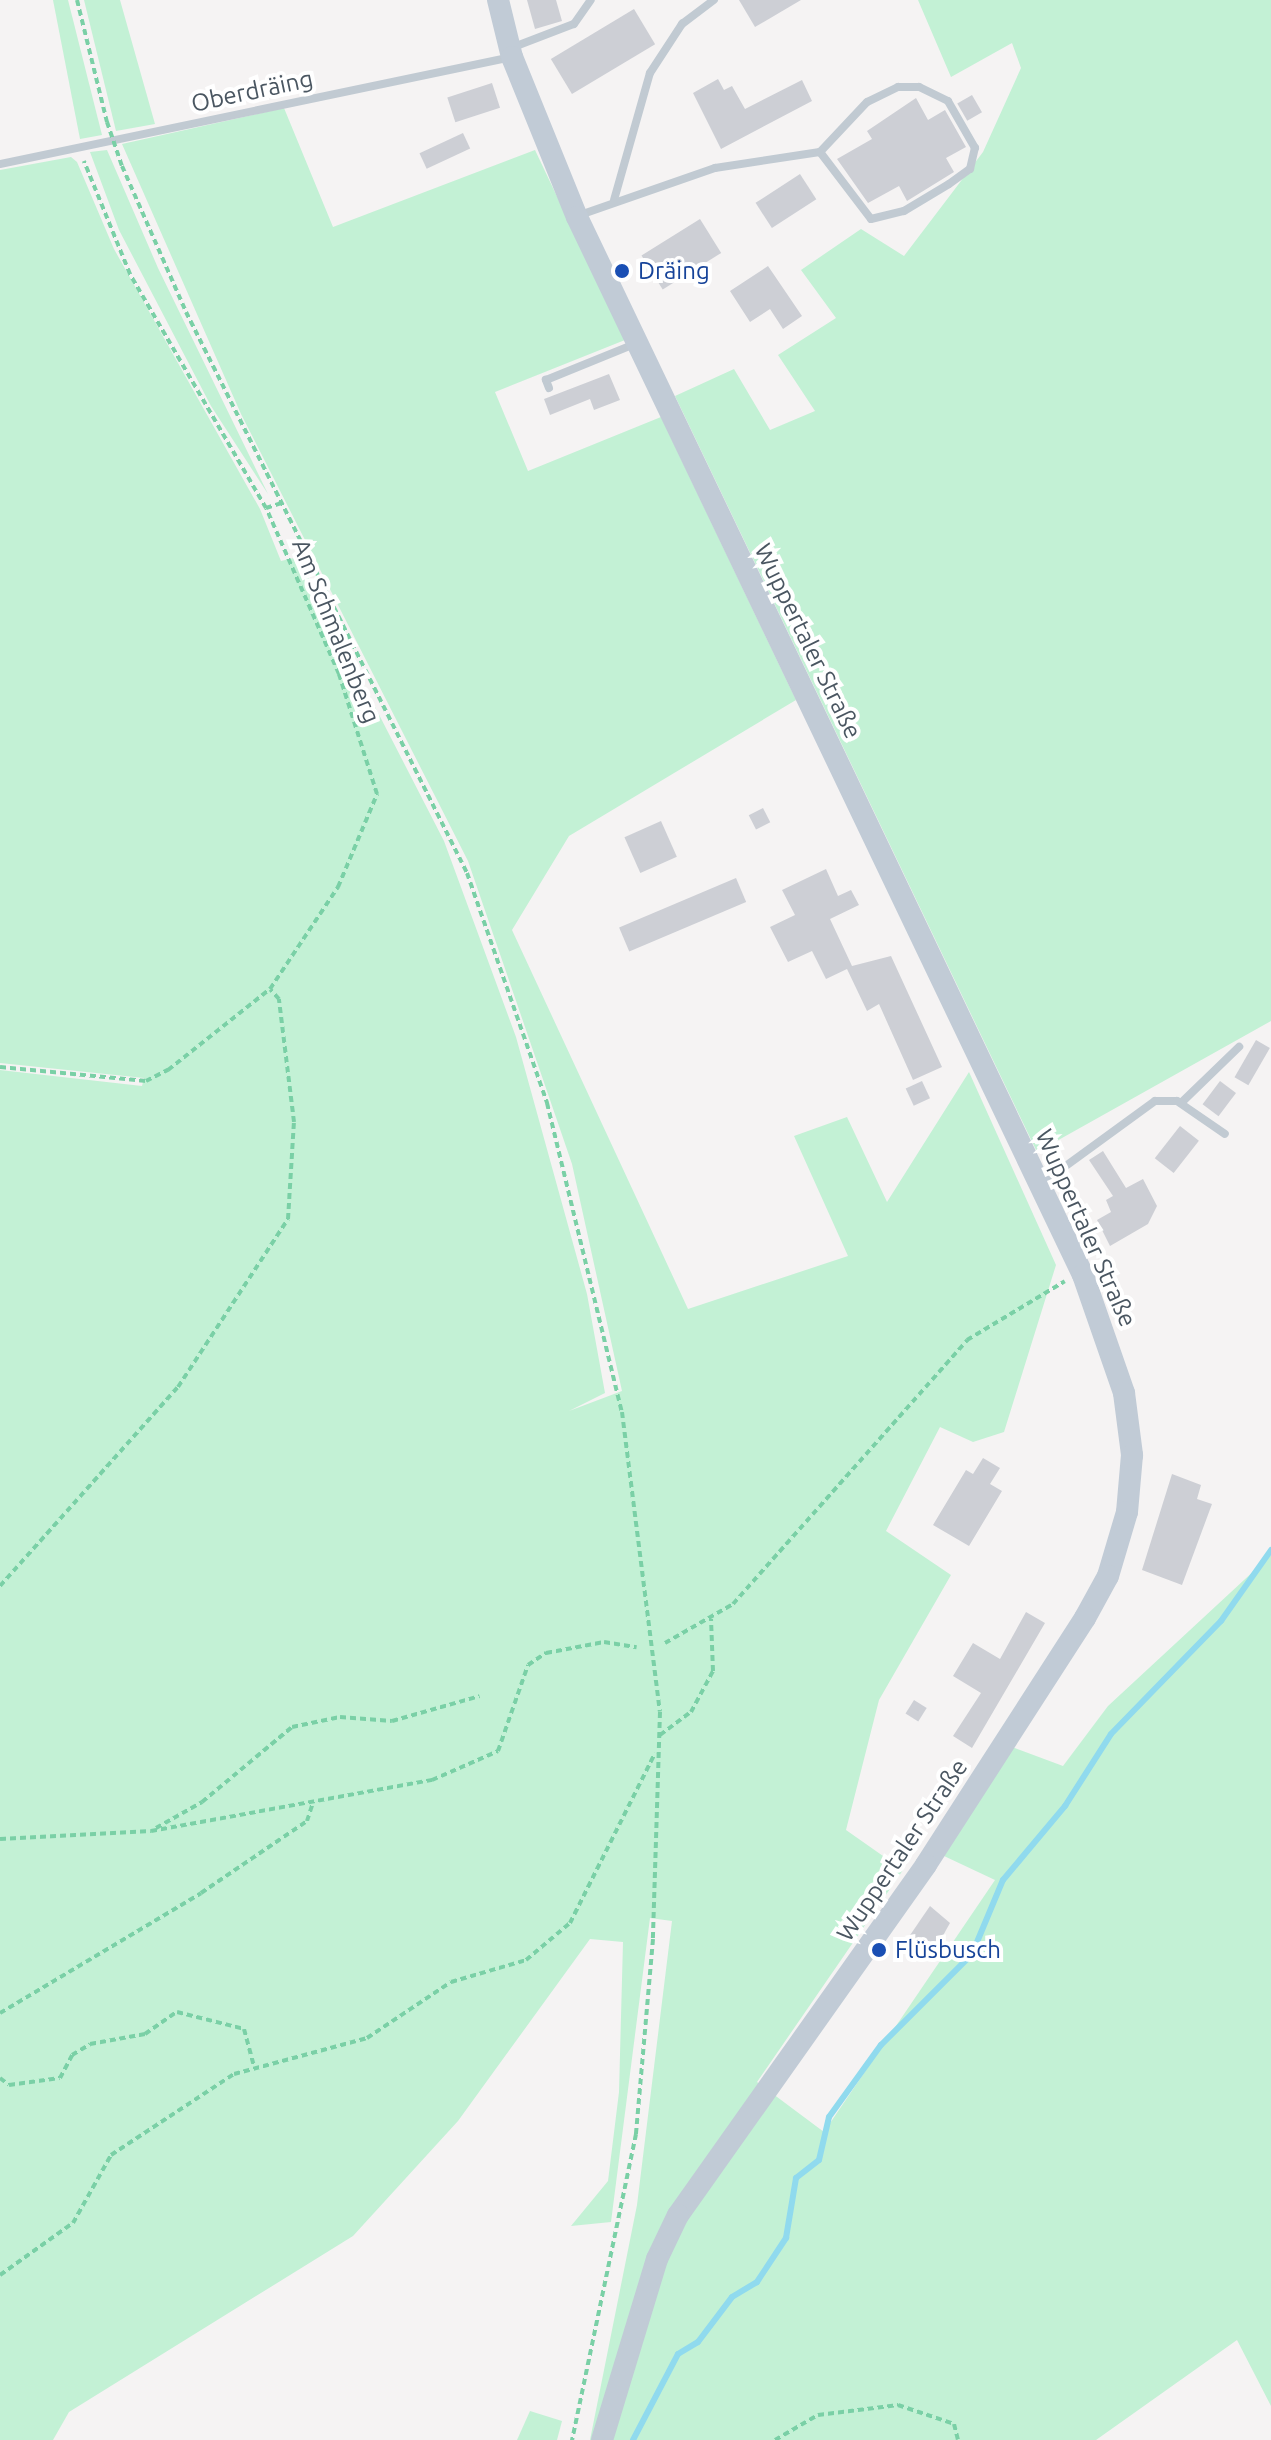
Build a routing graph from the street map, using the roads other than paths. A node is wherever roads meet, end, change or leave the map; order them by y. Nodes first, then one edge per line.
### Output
1 (498, 0) edge
2 (591, 0) edge
3 (714, 0) edge
4 (511, 52) junction
5 (820, 152) junction
6 (0, 164) edge
7 (614, 200) junction
8 (577, 217) junction
9 (637, 343) junction
10 (549, 388) dead end
11 (1239, 1047) dead end
12 (1181, 1103) junction
13 (1225, 1134) dead end
14 (1040, 1185) junction
15 (602, 2440) edge

1 - 4 main road, Wuppertaler Straße
2 - 4 lane, Oberdräing
3 - 7 lane
4 - 6 lane, Oberdräing
4 - 8 main road, Wuppertaler Straße
5 - 5 lane
5 - 7 lane
7 - 8 lane
8 - 9 main road, Wuppertaler Straße
9 - 10 lane
9 - 14 main road, Wuppertaler Straße
11 - 12 lane
12 - 13 lane
12 - 14 lane
14 - 15 main road, Wuppertaler Straße

